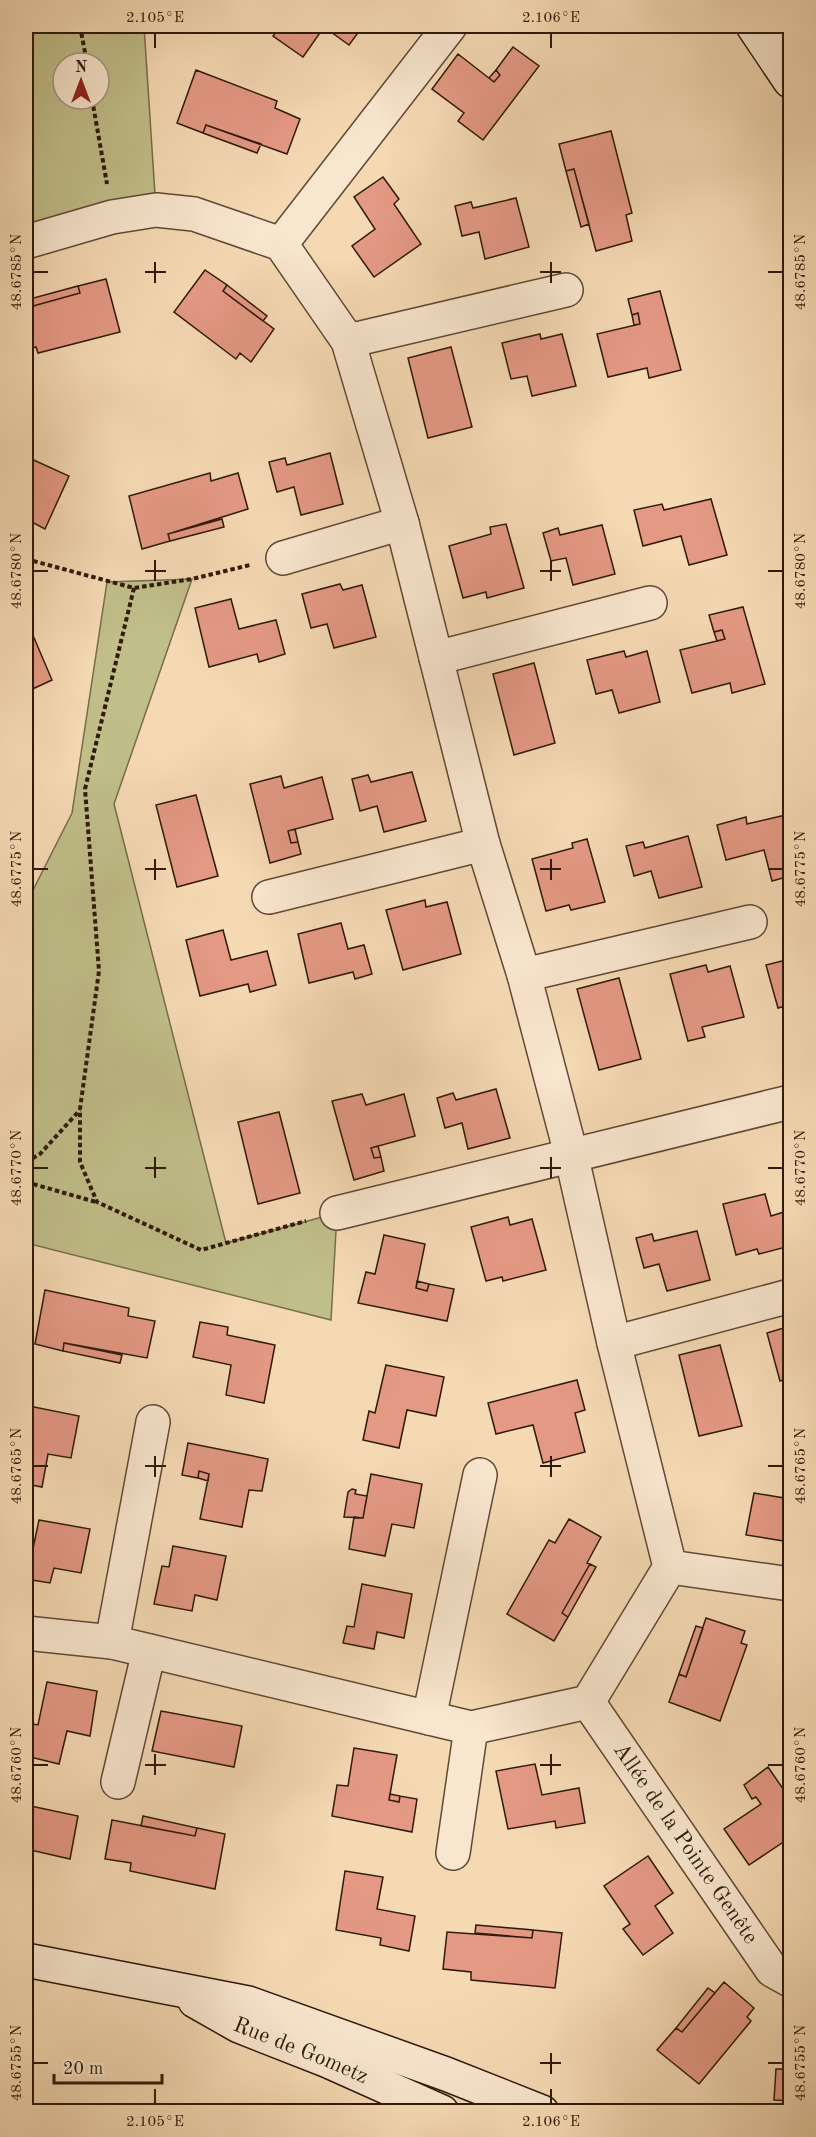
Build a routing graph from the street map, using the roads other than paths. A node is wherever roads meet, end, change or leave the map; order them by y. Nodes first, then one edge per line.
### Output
1 (450, 26) edge
2 (753, 26) edge
3 (786, 26) edge
4 (790, 29) edge
5 (790, 81) edge
6 (26, 242) edge
7 (281, 244) junction
8 (566, 290) dead end
9 (348, 341) junction
10 (402, 523) junction
11 (283, 558) road end
12 (650, 603) dead end
13 (436, 658) junction
14 (483, 844) junction
15 (269, 897) dead end
16 (750, 922) dead end
17 (524, 975) junction
18 (790, 1102) edge
19 (571, 1154) junction
20 (337, 1213) road end
21 (790, 1296) edge
22 (614, 1343) junction
23 (153, 1422) dead end
24 (480, 1475) dead end
25 (670, 1567) junction
26 (790, 1584) edge
27 (26, 1633) edge
28 (112, 1642) junction
29 (149, 1652) junction
30 (588, 1702) junction
31 (429, 1718) junction
32 (471, 1728) junction
33 (118, 1782) dead end
34 (453, 1853) dead end
35 (26, 1960) edge
36 (790, 1980) edge
37 (170, 1987) junction
38 (446, 2074) junction
39 (438, 2110) edge
40 (542, 2112) edge

1 - 7 street
2 - 5 street
3 - 4 street
6 - 7 street
7 - 9 street
8 - 9 street
9 - 10 street
10 - 11 street
10 - 13 street
12 - 13 street
13 - 14 street
14 - 15 street
14 - 17 street
16 - 17 street
17 - 19 street
18 - 19 street
19 - 20 street
19 - 22 street
21 - 22 street
22 - 25 street
23 - 28 street
24 - 31 street
25 - 26 street
25 - 30 street
27 - 28 street
28 - 29 street
29 - 31 street
29 - 33 street
30 - 32 street
30 - 36 street, Allée de la Pointe Genête
31 - 32 street
32 - 34 street
35 - 37 street, Rue de Gometz
37 - 38 street, Rue de Gometz
37 - 39 street, Rue de Gometz
38 - 39 street, Rue de Gometz
38 - 40 street, Rue de Gometz

